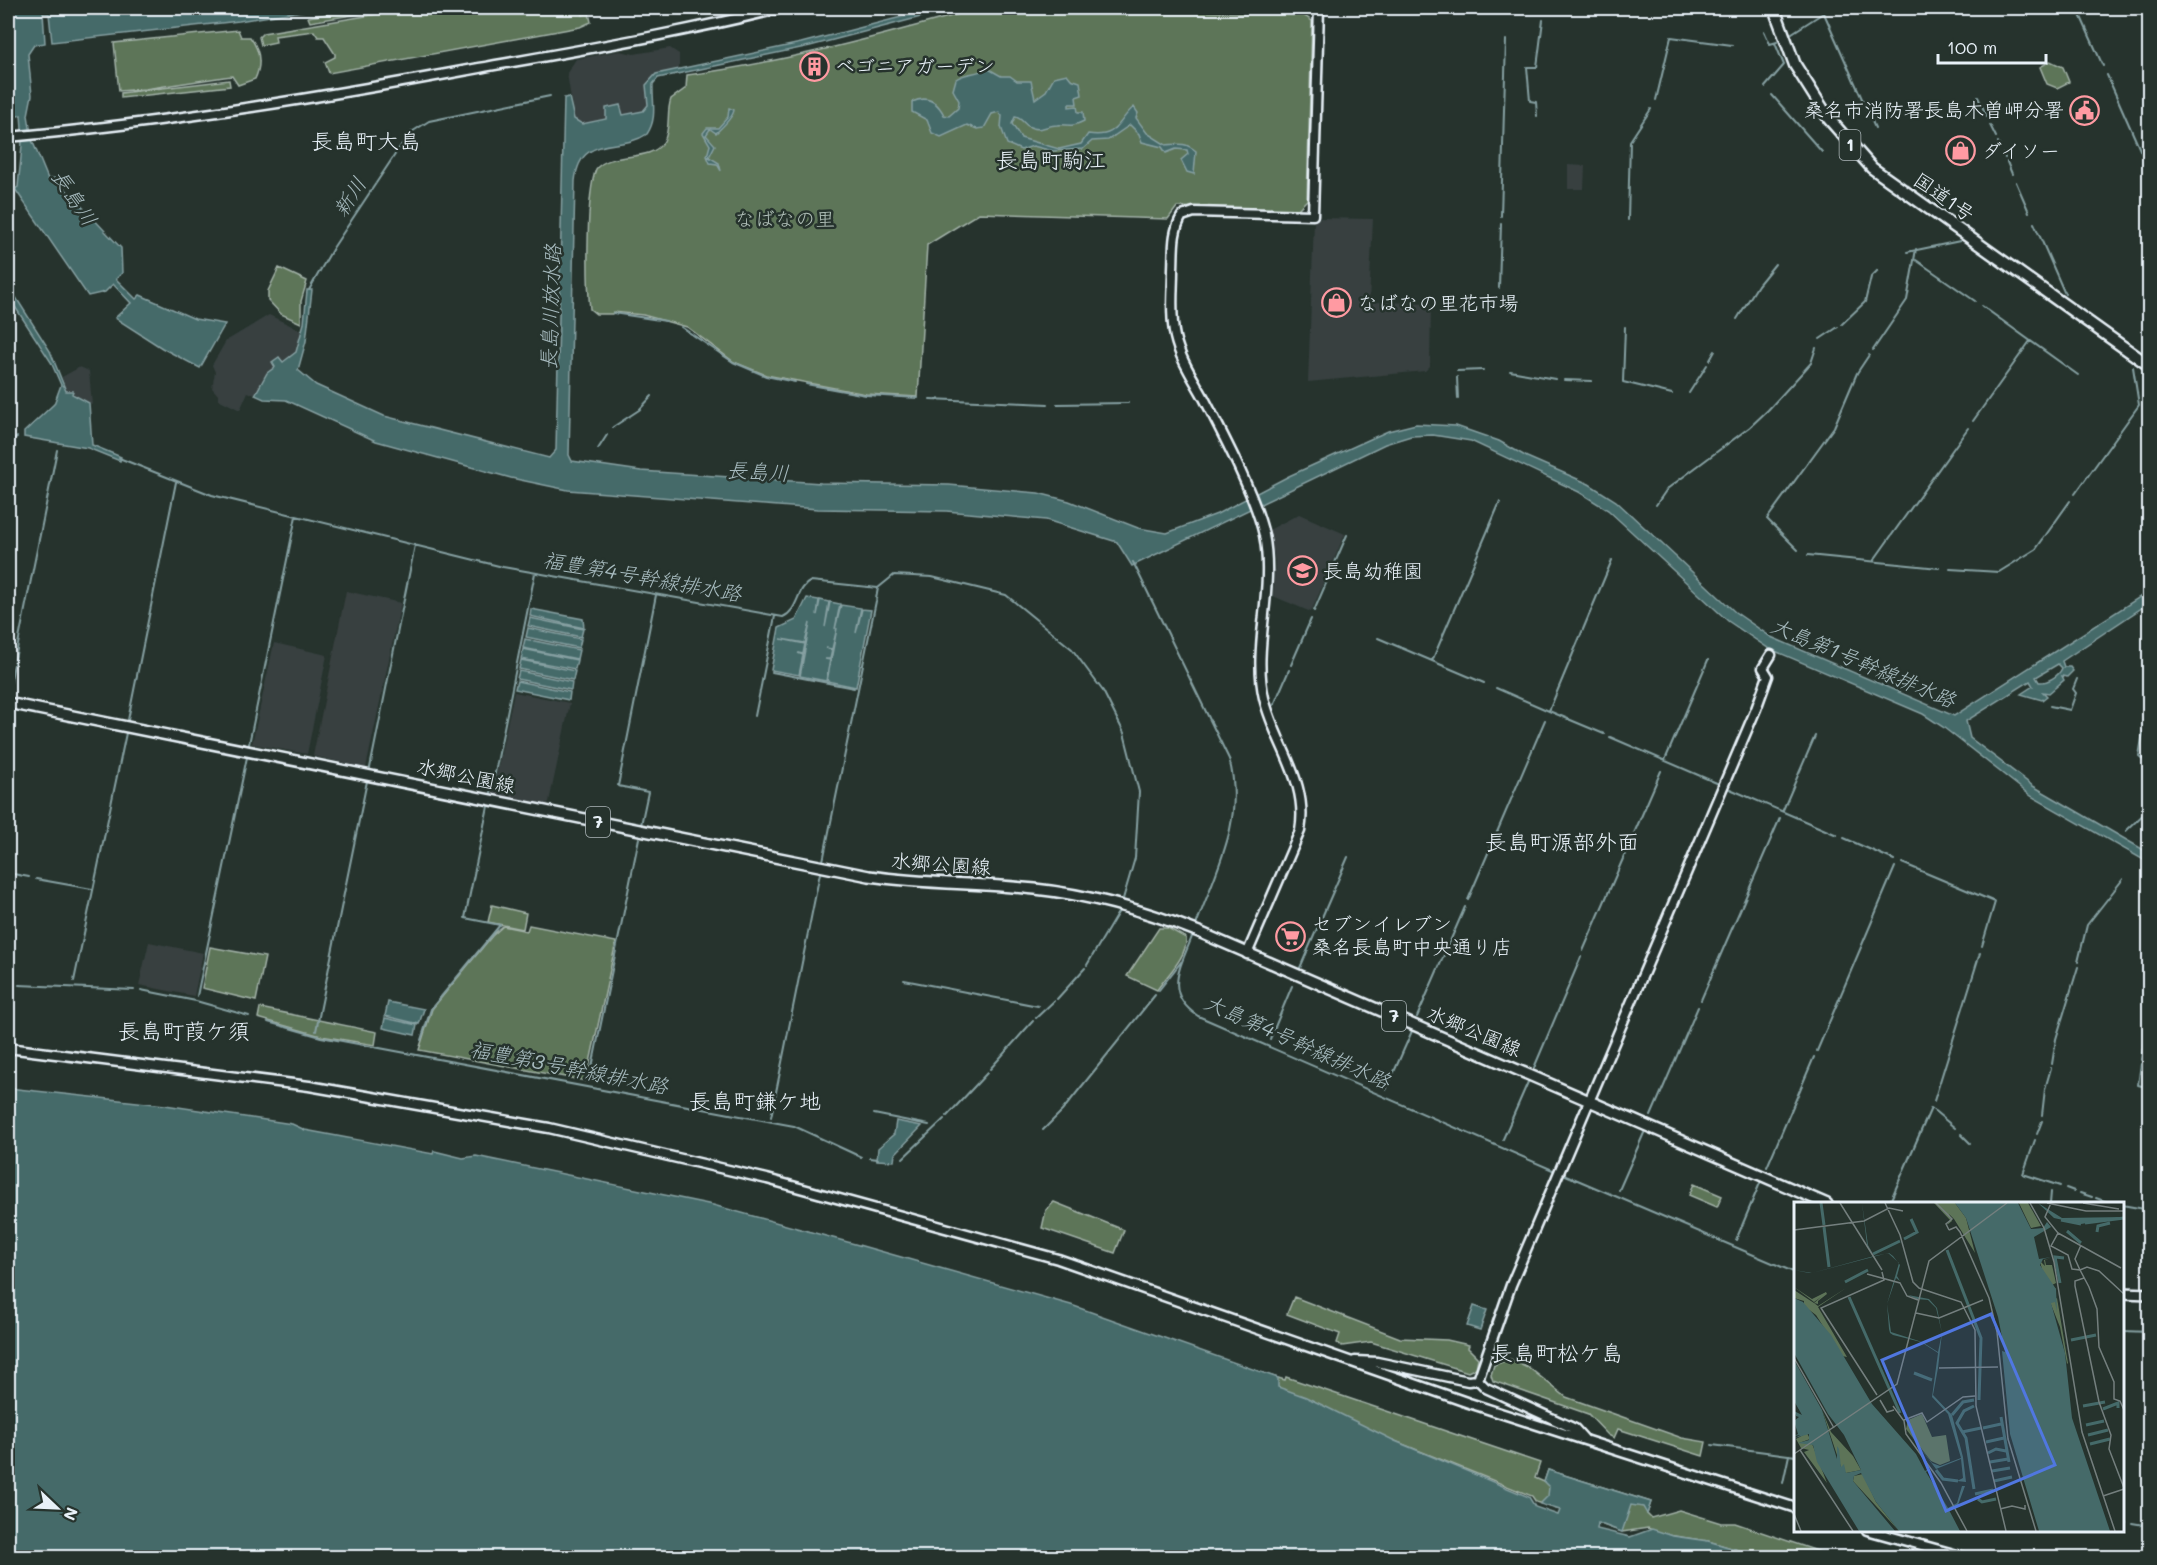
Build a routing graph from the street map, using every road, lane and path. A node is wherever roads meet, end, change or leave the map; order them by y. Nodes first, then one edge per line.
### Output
1 (782, 8) edge
2 (1319, 8) edge
3 (1774, 8) edge
4 (8, 137) edge
5 (2150, 366) edge
6 (1771, 655) dead end
7 (8, 703) edge
8 (1247, 954) junction
9 (8, 1048) edge
10 (1588, 1100) junction
11 (1825, 1202) edge
12 (2124, 1293) edge
13 (2150, 1294) edge
14 (1348, 1361) junction
15 (1478, 1380) junction
16 (1586, 1441) junction
17 (1794, 1507) edge
18 (1874, 1532) edge
19 (1968, 1557) edge

1 - 4 street
2 - 8 street
3 - 5 highway, 国道1号 / 1
6 - 10 street
7 - 8 main road, 水郷公園線 / 7
8 - 10 main road, 水郷公園線 / 7
9 - 14 street
10 - 11 main road, 水郷公園線 / 7
10 - 15 street
12 - 13 main road
14 - 15 street
14 - 16 street
15 - 16 street
16 - 17 street
18 - 19 street

